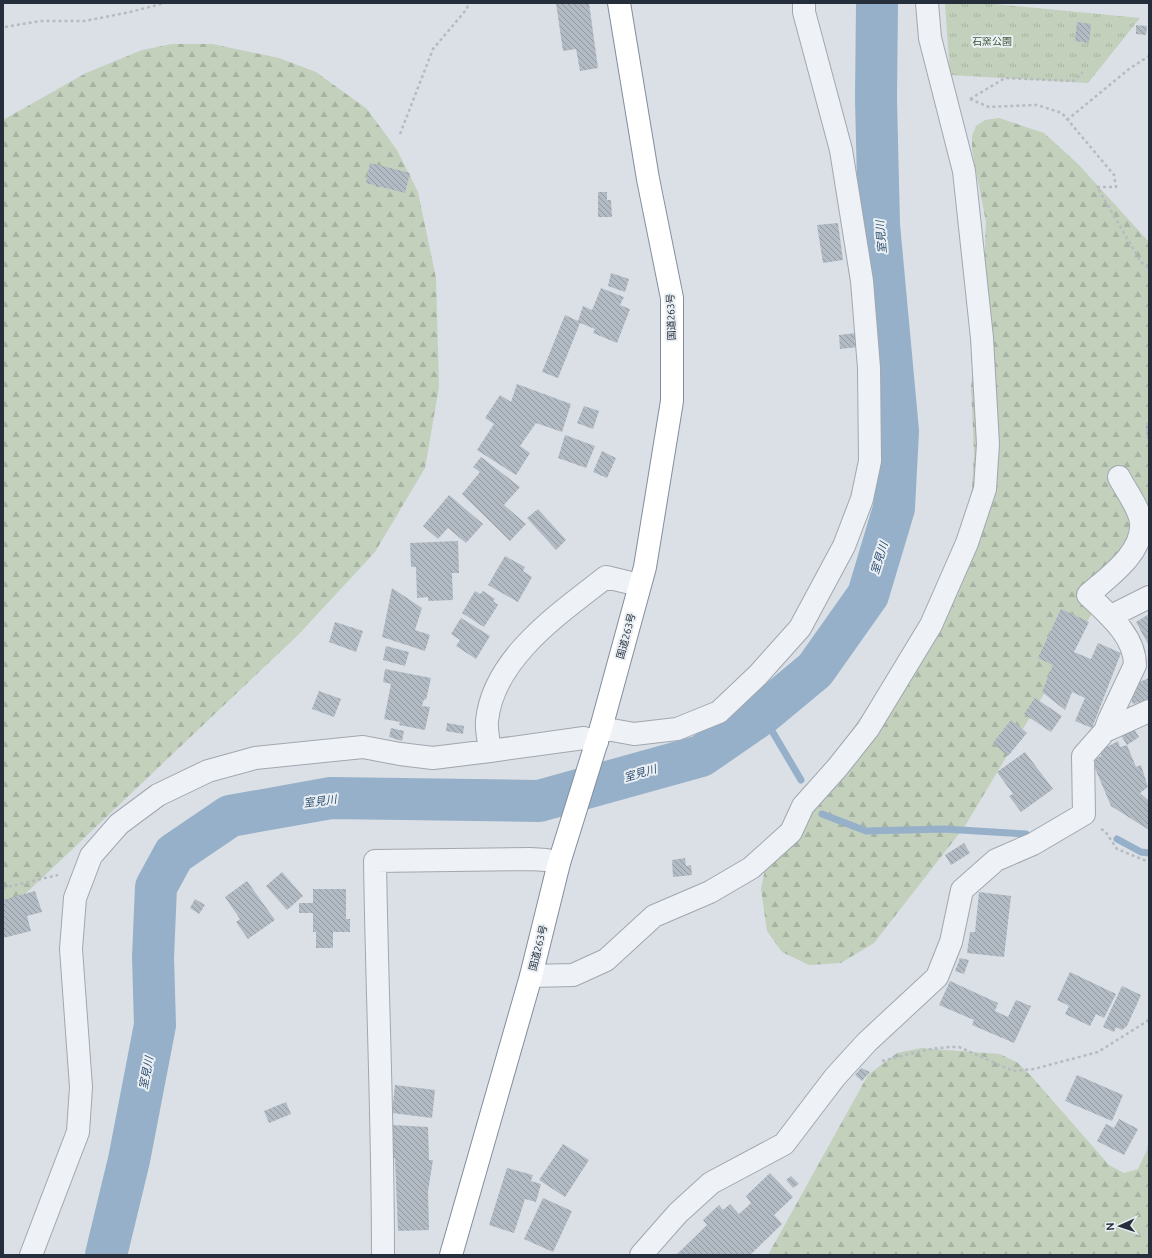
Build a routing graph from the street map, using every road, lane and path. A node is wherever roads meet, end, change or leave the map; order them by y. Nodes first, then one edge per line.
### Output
1 (165, 3) edge
2 (469, 3) edge
3 (619, 3) edge
4 (804, 3) edge
5 (927, 3) edge
6 (5, 27) dead end
7 (1149, 56) edge
8 (1083, 72) dead end
9 (970, 99) junction
10 (947, 108) junction
11 (1067, 120) junction
12 (400, 134) dead end
13 (1149, 268) edge
14 (1119, 477) dead end
15 (639, 585) junction
16 (1149, 597) edge
17 (1111, 616) junction
18 (1149, 711) edge
19 (1105, 731) junction
20 (599, 735) junction
21 (490, 751) junction
22 (1077, 818) junction
23 (560, 857) junction
24 (1149, 862) edge
25 (87, 865) junction
26 (3, 888) edge
27 (531, 976) junction
28 (1149, 1020) edge
29 (855, 1055) junction
30 (31, 1255) edge
31 (382, 1255) edge
32 (451, 1255) edge
33 (641, 1255) edge

1 - 6 path
2 - 12 path
3 - 15 highway, 国道263号
4 - 20 street
5 - 10 street
7 - 11 path
8 - 9 path
9 - 10 path
9 - 11 path
10 - 27 street
11 - 13 path
14 - 17 street
15 - 20 highway, 国道263号
15 - 21 street
16 - 17 street
17 - 19 street
18 - 19 street
19 - 22 street
20 - 21 street
20 - 23 highway, 国道263号
21 - 25 street
22 - 24 path
22 - 29 street
23 - 27 highway, 国道263号
23 - 31 street
25 - 26 path
25 - 30 street
27 - 32 highway, 国道263号
28 - 29 path
29 - 33 street

